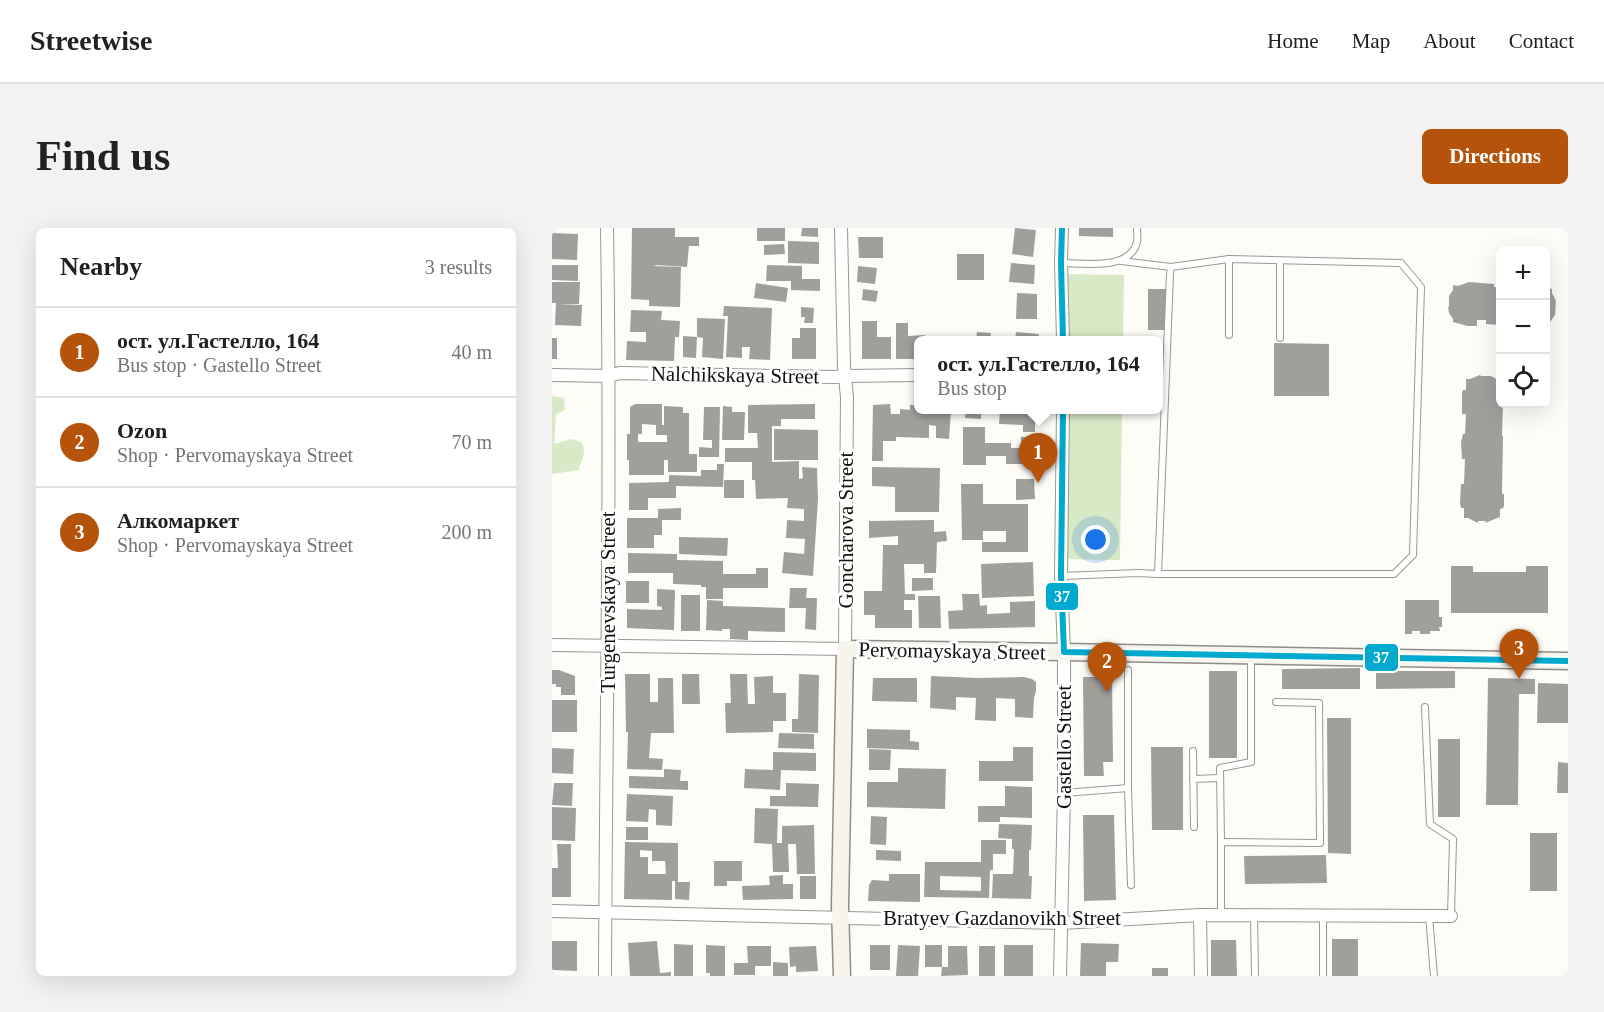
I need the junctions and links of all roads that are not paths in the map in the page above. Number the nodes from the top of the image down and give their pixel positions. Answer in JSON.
{"nodes":[{"id":1,"x":607,"y":228,"type":"edge"},
{"id":2,"x":841,"y":228,"type":"edge"},
{"id":3,"x":1062,"y":228,"type":"edge"},
{"id":4,"x":1137,"y":228,"type":"edge"},
{"id":5,"x":1229,"y":259,"type":"junction"},
{"id":6,"x":1121,"y":261,"type":"junction"},
{"id":7,"x":1280,"y":261,"type":"junction"},
{"id":8,"x":1061,"y":263,"type":"junction"},
{"id":9,"x":1171,"y":267,"type":"junction"},
{"id":10,"x":1229,"y":335,"type":"dead end"},
{"id":11,"x":1063,"y":336,"type":"edge"},
{"id":12,"x":1280,"y":338,"type":"dead end"},
{"id":13,"x":552,"y":375,"type":"edge"},
{"id":14,"x":914,"y":375,"type":"edge"},
{"id":15,"x":609,"y":376,"type":"junction"},
{"id":16,"x":845,"y":376,"type":"junction"},
{"id":17,"x":1063,"y":414,"type":"edge"},
{"id":18,"x":1158,"y":574,"type":"junction"},
{"id":19,"x":1061,"y":576,"type":"junction"},
{"id":20,"x":552,"y":645,"type":"edge"},
{"id":21,"x":609,"y":646,"type":"junction"},
{"id":22,"x":845,"y":649,"type":"junction"},
{"id":23,"x":1064,"y":652,"type":"junction"},
{"id":24,"x":1251,"y":655,"type":"junction"},
{"id":25,"x":1568,"y":661,"type":"edge"},
{"id":26,"x":1128,"y":670,"type":"dead end"},
{"id":27,"x":1276,"y":702,"type":"dead end"},
{"id":28,"x":1425,"y":707,"type":"dead end"},
{"id":29,"x":1193,"y":751,"type":"dead end"},
{"id":30,"x":1220,"y":778,"type":"junction"},
{"id":31,"x":1194,"y":779,"type":"junction"},
{"id":32,"x":1128,"y":788,"type":"junction"},
{"id":33,"x":1064,"y":793,"type":"junction"},
{"id":34,"x":1194,"y":827,"type":"dead end"},
{"id":35,"x":1221,"y":842,"type":"junction"},
{"id":36,"x":1131,"y":885,"type":"dead end"},
{"id":37,"x":552,"y":911,"type":"edge"},
{"id":38,"x":605,"y":912,"type":"junction"},
{"id":39,"x":1200,"y":915,"type":"junction"},
{"id":40,"x":1221,"y":915,"type":"junction"},
{"id":41,"x":1254,"y":915,"type":"junction"},
{"id":42,"x":1323,"y":915,"type":"junction"},
{"id":43,"x":1451,"y":915,"type":"joint"},
{"id":44,"x":1429,"y":916,"type":"junction"},
{"id":45,"x":841,"y":918,"type":"junction"},
{"id":46,"x":1062,"y":923,"type":"junction"},
{"id":47,"x":604,"y":976,"type":"edge"},
{"id":48,"x":842,"y":976,"type":"edge"},
{"id":49,"x":1060,"y":976,"type":"edge"},
{"id":50,"x":1201,"y":976,"type":"edge"},
{"id":51,"x":1255,"y":976,"type":"edge"},
{"id":52,"x":1323,"y":976,"type":"edge"},
{"id":53,"x":1434,"y":976,"type":"edge"}],
"edges":[{"from":1,"to":15,"type":"street","name":"Turgenevskaya Street"},
{"from":2,"to":16,"type":"street","name":"Goncharova Street"},
{"from":3,"to":8,"type":"street"},
{"from":4,"to":6,"type":"lane"},
{"from":5,"to":7,"type":"lane"},
{"from":5,"to":9,"type":"lane"},
{"from":5,"to":10,"type":"lane"},
{"from":6,"to":8,"type":"lane"},
{"from":6,"to":9,"type":"lane"},
{"from":7,"to":12,"type":"lane"},
{"from":7,"to":18,"type":"lane"},
{"from":8,"to":11,"type":"street"},
{"from":9,"to":18,"type":"lane"},
{"from":13,"to":15,"type":"street","name":"Nalchikskaya Street"},
{"from":14,"to":16,"type":"street","name":"Nalchikskaya Street"},
{"from":15,"to":16,"type":"street","name":"Nalchikskaya Street"},
{"from":15,"to":21,"type":"street","name":"Turgenevskaya Street"},
{"from":16,"to":22,"type":"street","name":"Goncharova Street"},
{"from":17,"to":19,"type":"street","name":"Gastello Street"},
{"from":18,"to":19,"type":"lane"},
{"from":19,"to":23,"type":"street","name":"Gastello Street"},
{"from":20,"to":21,"type":"street","name":"Pervomayskaya Street"},
{"from":21,"to":22,"type":"street","name":"Pervomayskaya Street"},
{"from":21,"to":38,"type":"street","name":"Turgenevskaya Street"},
{"from":22,"to":23,"type":"street","name":"Pervomayskaya Street"},
{"from":22,"to":45,"type":"street","name":"Goncharova Street"},
{"from":23,"to":24,"type":"street","name":"Pervomayskaya Street"},
{"from":23,"to":33,"type":"street","name":"Gastello Street"},
{"from":24,"to":25,"type":"street","name":"Pervomayskaya Street"},
{"from":24,"to":30,"type":"lane"},
{"from":26,"to":32,"type":"lane"},
{"from":27,"to":35,"type":"lane"},
{"from":28,"to":43,"type":"lane"},
{"from":29,"to":31,"type":"lane"},
{"from":30,"to":31,"type":"lane"},
{"from":30,"to":35,"type":"lane"},
{"from":31,"to":34,"type":"lane"},
{"from":32,"to":33,"type":"lane"},
{"from":32,"to":36,"type":"lane"},
{"from":33,"to":46,"type":"street","name":"Gastello Street"},
{"from":35,"to":40,"type":"lane"},
{"from":37,"to":38,"type":"street","name":"Bratyev Gazdanovikh Street"},
{"from":38,"to":45,"type":"street","name":"Bratyev Gazdanovikh Street"},
{"from":38,"to":47,"type":"street","name":"Turgenevskaya Street"},
{"from":39,"to":40,"type":"street","name":"Bratyev Gazdanovikh Street"},
{"from":39,"to":46,"type":"street","name":"Bratyev Gazdanovikh Street"},
{"from":39,"to":50,"type":"street"},
{"from":40,"to":41,"type":"street","name":"Bratyev Gazdanovikh Street"},
{"from":41,"to":42,"type":"street","name":"Bratyev Gazdanovikh Street"},
{"from":41,"to":51,"type":"lane"},
{"from":42,"to":44,"type":"street","name":"Bratyev Gazdanovikh Street"},
{"from":42,"to":52,"type":"lane"},
{"from":43,"to":44,"type":"street","name":"Bratyev Gazdanovikh Street"},
{"from":44,"to":53,"type":"lane"},
{"from":45,"to":46,"type":"street","name":"Bratyev Gazdanovikh Street"},
{"from":45,"to":48,"type":"street","name":"Goncharova Street"},
{"from":46,"to":49,"type":"street","name":"Gastello Street"}]}
